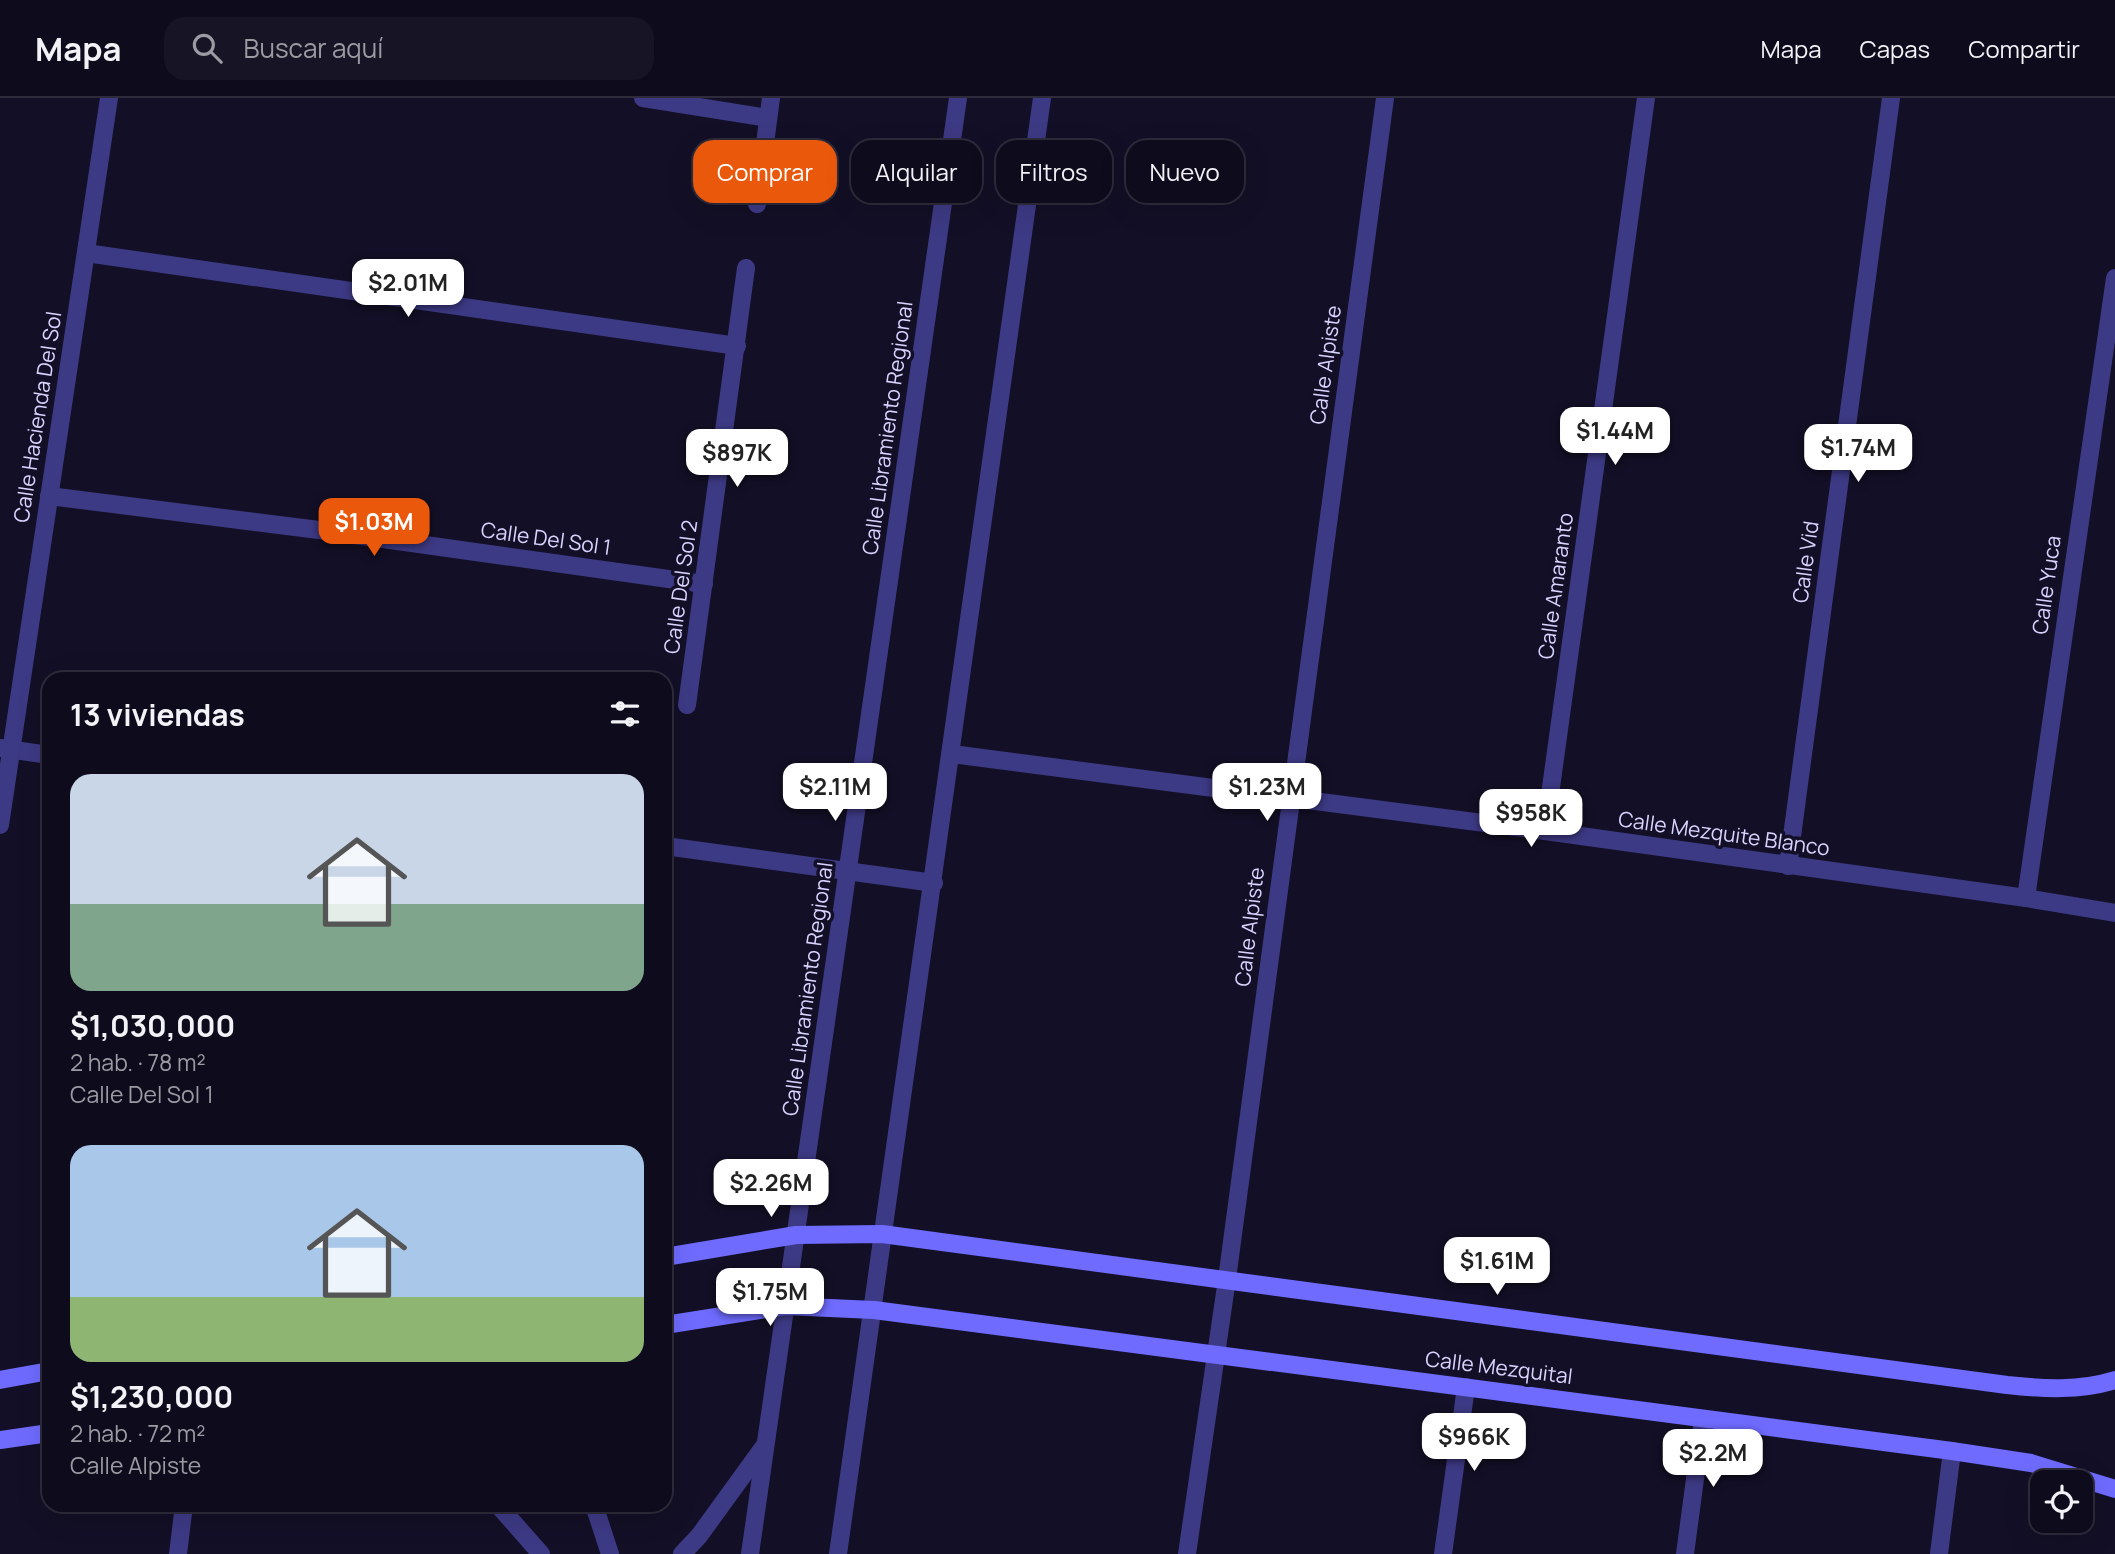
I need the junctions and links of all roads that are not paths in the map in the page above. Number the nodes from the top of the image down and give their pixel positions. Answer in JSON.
{"nodes":[{"id":1,"x":109,"y":98,"type":"edge"},
{"id":2,"x":643,"y":98,"type":"edge"},
{"id":3,"x":771,"y":98,"type":"edge"},
{"id":4,"x":958,"y":98,"type":"edge"},
{"id":5,"x":1042,"y":98,"type":"edge"},
{"id":6,"x":1385,"y":98,"type":"edge"},
{"id":7,"x":1646,"y":98,"type":"edge"},
{"id":8,"x":1891,"y":98,"type":"edge"},
{"id":9,"x":768,"y":118,"type":"junction"},
{"id":10,"x":757,"y":204,"type":"dead end"},
{"id":11,"x":86,"y":253,"type":"junction"},
{"id":12,"x":747,"y":268,"type":"dead end"},
{"id":13,"x":2115,"y":278,"type":"edge"},
{"id":14,"x":737,"y":346,"type":"junction"},
{"id":15,"x":49,"y":496,"type":"junction"},
{"id":16,"x":705,"y":584,"type":"junction"},
{"id":17,"x":687,"y":705,"type":"dead end"},
{"id":18,"x":6,"y":749,"type":"edge"},
{"id":19,"x":42,"y":754,"type":"edge"},
{"id":20,"x":952,"y":754,"type":"junction"},
{"id":21,"x":1290,"y":797,"type":"junction"},
{"id":22,"x":0,"y":825,"type":"edge"},
{"id":23,"x":1545,"y":831,"type":"junction"},
{"id":24,"x":672,"y":847,"type":"edge"},
{"id":25,"x":1788,"y":866,"type":"junction"},
{"id":26,"x":847,"y":873,"type":"junction"},
{"id":27,"x":934,"y":883,"type":"junction"},
{"id":28,"x":2026,"y":898,"type":"junction"},
{"id":29,"x":2115,"y":913,"type":"edge"},
{"id":30,"x":882,"y":1234,"type":"junction"},
{"id":31,"x":796,"y":1235,"type":"junction"},
{"id":32,"x":672,"y":1256,"type":"edge"},
{"id":33,"x":1227,"y":1279,"type":"junction"},
{"id":34,"x":785,"y":1306,"type":"junction"},
{"id":35,"x":874,"y":1310,"type":"junction"},
{"id":36,"x":672,"y":1324,"type":"edge"},
{"id":37,"x":1216,"y":1356,"type":"junction"},
{"id":38,"x":42,"y":1372,"type":"edge"},
{"id":39,"x":0,"y":1380,"type":"edge"},
{"id":40,"x":2115,"y":1380,"type":"edge"},
{"id":41,"x":1466,"y":1387,"type":"junction"},
{"id":42,"x":1703,"y":1419,"type":"junction"},
{"id":43,"x":42,"y":1434,"type":"edge"},
{"id":44,"x":0,"y":1440,"type":"edge"},
{"id":45,"x":765,"y":1445,"type":"junction"},
{"id":46,"x":1952,"y":1451,"type":"junction"},
{"id":47,"x":2115,"y":1489,"type":"edge"},
{"id":48,"x":183,"y":1512,"type":"edge"},
{"id":49,"x":504,"y":1512,"type":"edge"},
{"id":50,"x":596,"y":1512,"type":"edge"},
{"id":51,"x":178,"y":1554,"type":"edge"},
{"id":52,"x":541,"y":1554,"type":"edge"},
{"id":53,"x":610,"y":1554,"type":"edge"},
{"id":54,"x":681,"y":1554,"type":"edge"},
{"id":55,"x":750,"y":1554,"type":"edge"},
{"id":56,"x":838,"y":1554,"type":"edge"},
{"id":57,"x":1187,"y":1554,"type":"edge"},
{"id":58,"x":1443,"y":1554,"type":"edge"},
{"id":59,"x":1685,"y":1554,"type":"edge"},
{"id":60,"x":1939,"y":1554,"type":"edge"}],
"edges":[{"from":1,"to":11,"type":"street","name":"Calle Hacienda Del Sol"},
{"from":2,"to":9,"type":"street"},
{"from":3,"to":9,"type":"street"},
{"from":4,"to":26,"type":"street","name":"Calle Libramiento Regional"},
{"from":5,"to":20,"type":"street"},
{"from":6,"to":21,"type":"street","name":"Calle Alpiste"},
{"from":7,"to":23,"type":"street","name":"Calle Amaranto"},
{"from":8,"to":25,"type":"street","name":"Calle Vid"},
{"from":9,"to":10,"type":"street"},
{"from":11,"to":14,"type":"street"},
{"from":11,"to":15,"type":"street","name":"Calle Hacienda Del Sol"},
{"from":12,"to":14,"type":"street","name":"Calle Del Sol 2"},
{"from":13,"to":28,"type":"street","name":"Calle Yuca"},
{"from":14,"to":16,"type":"street","name":"Calle Del Sol 2"},
{"from":15,"to":16,"type":"street","name":"Calle Del Sol 1"},
{"from":15,"to":18,"type":"street","name":"Calle Hacienda Del Sol"},
{"from":16,"to":17,"type":"street","name":"Calle Del Sol 2"},
{"from":18,"to":19,"type":"street"},
{"from":18,"to":22,"type":"street","name":"Calle Hacienda Del Sol"},
{"from":20,"to":21,"type":"street","name":"Calle Mezquite Blanco"},
{"from":20,"to":27,"type":"street"},
{"from":21,"to":23,"type":"street","name":"Calle Mezquite Blanco"},
{"from":21,"to":33,"type":"street","name":"Calle Alpiste"},
{"from":23,"to":25,"type":"street","name":"Calle Mezquite Blanco"},
{"from":24,"to":26,"type":"street"},
{"from":25,"to":28,"type":"street","name":"Calle Mezquite Blanco"},
{"from":26,"to":27,"type":"street"},
{"from":26,"to":31,"type":"street","name":"Calle Libramiento Regional"},
{"from":27,"to":30,"type":"street"},
{"from":28,"to":29,"type":"street","name":"Calle Mezquite Blanco"},
{"from":30,"to":31,"type":"main road"},
{"from":30,"to":33,"type":"main road"},
{"from":30,"to":35,"type":"street"},
{"from":31,"to":32,"type":"main road"},
{"from":31,"to":34,"type":"street","name":"Calle Libramiento Regional"},
{"from":33,"to":37,"type":"street","name":"Calle Alpiste"},
{"from":33,"to":40,"type":"main road"},
{"from":34,"to":35,"type":"main road","name":"Calle Mezquital"},
{"from":34,"to":36,"type":"main road","name":"Calle Mezquital"},
{"from":34,"to":45,"type":"street","name":"Calle Libramiento Regional"},
{"from":35,"to":37,"type":"main road","name":"Calle Mezquital"},
{"from":35,"to":56,"type":"street"},
{"from":37,"to":41,"type":"main road","name":"Calle Mezquital"},
{"from":37,"to":57,"type":"street","name":"Calle Alpiste"},
{"from":38,"to":39,"type":"main road"},
{"from":41,"to":42,"type":"main road","name":"Calle Mezquital"},
{"from":41,"to":58,"type":"street"},
{"from":42,"to":46,"type":"main road","name":"Calle Mezquital"},
{"from":42,"to":59,"type":"street"},
{"from":43,"to":44,"type":"main road"},
{"from":45,"to":54,"type":"street"},
{"from":45,"to":55,"type":"street","name":"Calle Libramiento Regional"},
{"from":46,"to":47,"type":"main road","name":"Calle Mezquital"},
{"from":46,"to":60,"type":"street"},
{"from":48,"to":51,"type":"street"},
{"from":49,"to":52,"type":"street"},
{"from":50,"to":53,"type":"street"}]}
